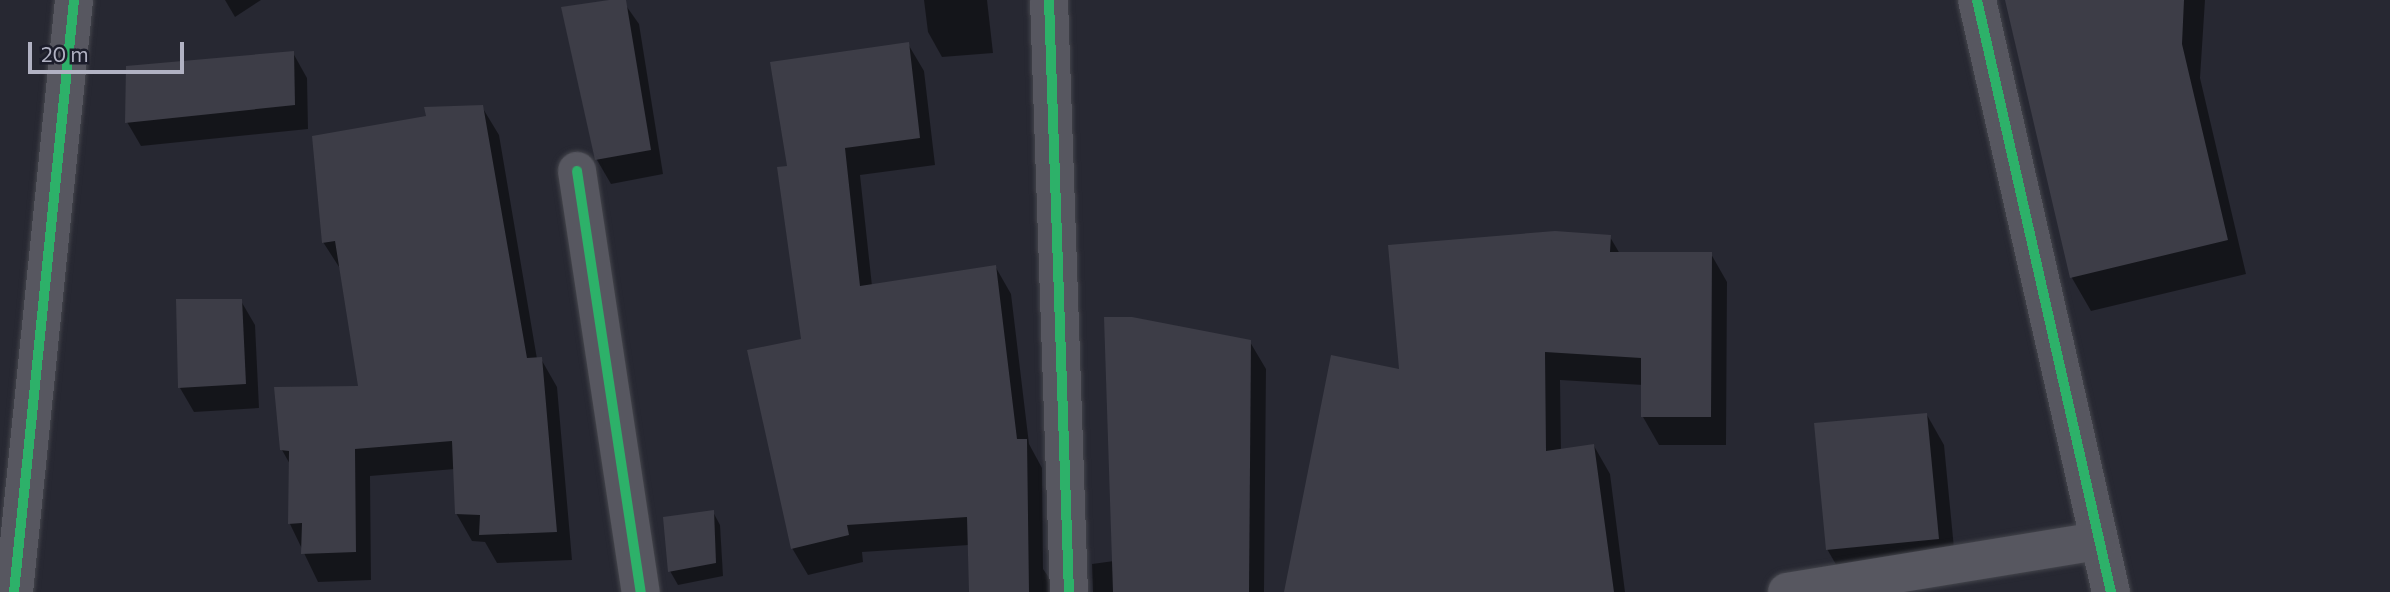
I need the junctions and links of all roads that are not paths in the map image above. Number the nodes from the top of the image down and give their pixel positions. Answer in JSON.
{"nodes":[{"id":1,"x":74,"y":0,"type":"edge"},
{"id":2,"x":1049,"y":0,"type":"edge"},
{"id":3,"x":1977,"y":0,"type":"edge"},
{"id":4,"x":577,"y":171,"type":"dead end"},
{"id":5,"x":2099,"y":541,"type":"junction"},
{"id":6,"x":14,"y":592,"type":"edge"},
{"id":7,"x":640,"y":592,"type":"edge"},
{"id":8,"x":1069,"y":592,"type":"edge"},
{"id":9,"x":1787,"y":592,"type":"edge"},
{"id":10,"x":2111,"y":592,"type":"edge"}],
"edges":[{"from":1,"to":6,"type":"street"},
{"from":2,"to":8,"type":"street"},
{"from":3,"to":5,"type":"street"},
{"from":4,"to":7,"type":"street"},
{"from":5,"to":9,"type":"street"},
{"from":5,"to":10,"type":"street"}]}
